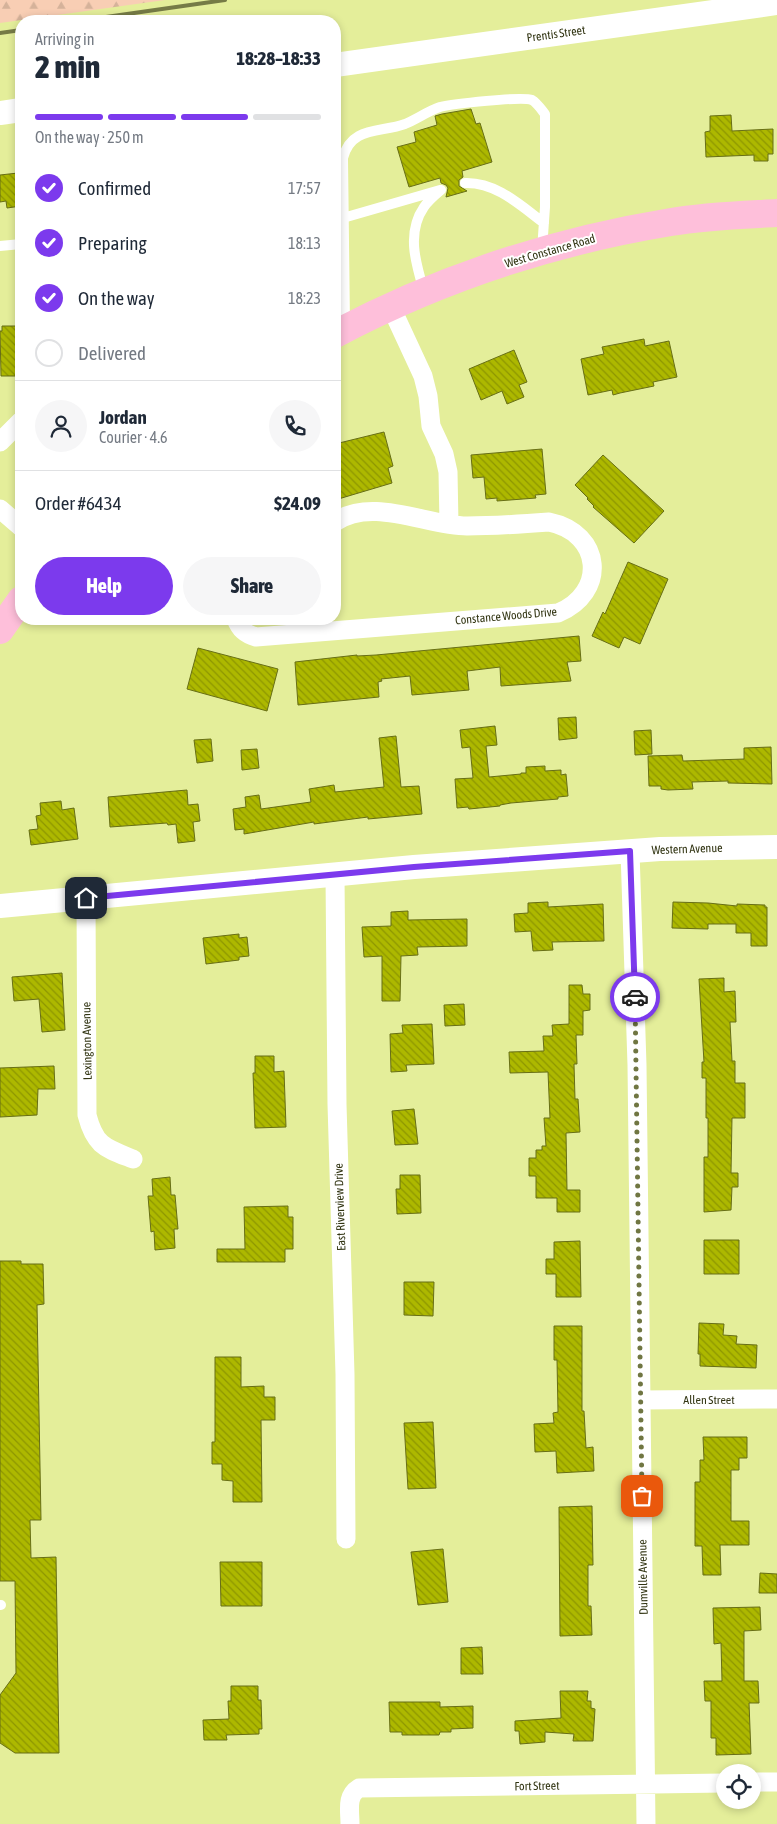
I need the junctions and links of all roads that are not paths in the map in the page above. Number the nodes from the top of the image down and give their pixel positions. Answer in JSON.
{"nodes":[{"id":1,"x":777,"y":3,"type":"edge"},
{"id":2,"x":341,"y":64,"type":"edge"},
{"id":3,"x":15,"y":111,"type":"edge"},
{"id":4,"x":0,"y":112,"type":"edge"},
{"id":5,"x":465,"y":183,"type":"dead end"},
{"id":6,"x":777,"y":212,"type":"edge"},
{"id":7,"x":343,"y":218,"type":"junction"},
{"id":8,"x":544,"y":223,"type":"junction"},
{"id":9,"x":15,"y":245,"type":"edge"},
{"id":10,"x":0,"y":246,"type":"edge"},
{"id":11,"x":542,"y":252,"type":"junction"},
{"id":12,"x":341,"y":293,"type":"edge"},
{"id":13,"x":424,"y":293,"type":"junction"},
{"id":14,"x":391,"y":307,"type":"junction"},
{"id":15,"x":341,"y":331,"type":"edge"},
{"id":16,"x":15,"y":427,"type":"edge"},
{"id":17,"x":0,"y":442,"type":"edge"},
{"id":18,"x":0,"y":509,"type":"edge"},
{"id":19,"x":341,"y":519,"type":"edge"},
{"id":20,"x":15,"y":522,"type":"edge"},
{"id":21,"x":449,"y":524,"type":"junction"},
{"id":22,"x":15,"y":609,"type":"edge"},
{"id":23,"x":239,"y":625,"type":"edge"},
{"id":24,"x":0,"y":630,"type":"edge"},
{"id":25,"x":777,"y":846,"type":"edge"},
{"id":26,"x":630,"y":851,"type":"junction"},
{"id":27,"x":335,"y":875,"type":"junction"},
{"id":28,"x":86,"y":898,"type":"junction"},
{"id":29,"x":0,"y":906,"type":"edge"},
{"id":30,"x":133,"y":1158,"type":"dead end"},
{"id":31,"x":777,"y":1399,"type":"edge"},
{"id":32,"x":641,"y":1400,"type":"junction"},
{"id":33,"x":346,"y":1540,"type":"dead end"},
{"id":34,"x":761,"y":1782,"type":"edge"},
{"id":35,"x":777,"y":1782,"type":"edge"},
{"id":36,"x":716,"y":1783,"type":"edge"},
{"id":37,"x":645,"y":1784,"type":"junction"},
{"id":38,"x":350,"y":1824,"type":"edge"},
{"id":39,"x":646,"y":1824,"type":"edge"}],
"edges":[{"from":1,"to":2,"type":"street","name":"Prentis Street"},
{"from":3,"to":4,"type":"street"},
{"from":5,"to":8,"type":"lane"},
{"from":6,"to":11,"type":"main road","name":"West Constance Road"},
{"from":7,"to":8,"type":"lane"},
{"from":7,"to":12,"type":"lane"},
{"from":7,"to":13,"type":"lane"},
{"from":8,"to":11,"type":"lane"},
{"from":9,"to":10,"type":"lane"},
{"from":11,"to":13,"type":"main road","name":"West Constance Road"},
{"from":13,"to":14,"type":"main road","name":"West Constance Road"},
{"from":14,"to":15,"type":"main road","name":"West Constance Road"},
{"from":14,"to":21,"type":"street"},
{"from":16,"to":17,"type":"street"},
{"from":18,"to":20,"type":"street"},
{"from":19,"to":21,"type":"street","name":"Constance Woods Drive"},
{"from":21,"to":23,"type":"street","name":"Constance Woods Drive"},
{"from":22,"to":24,"type":"main road"},
{"from":25,"to":26,"type":"street","name":"Western Avenue"},
{"from":26,"to":27,"type":"street","name":"Western Avenue"},
{"from":26,"to":32,"type":"street","name":"Dumville Avenue"},
{"from":27,"to":28,"type":"street","name":"Western Avenue"},
{"from":27,"to":33,"type":"street","name":"East Riverview Drive"},
{"from":28,"to":29,"type":"street","name":"Western Avenue"},
{"from":28,"to":30,"type":"street","name":"Lexington Avenue"},
{"from":31,"to":32,"type":"street","name":"Allen Street"},
{"from":32,"to":37,"type":"street","name":"Dumville Avenue"},
{"from":34,"to":35,"type":"street"},
{"from":36,"to":37,"type":"street","name":"Fort Street"},
{"from":37,"to":38,"type":"street","name":"Fort Street"},
{"from":37,"to":39,"type":"street","name":"Dumville Avenue"}]}
